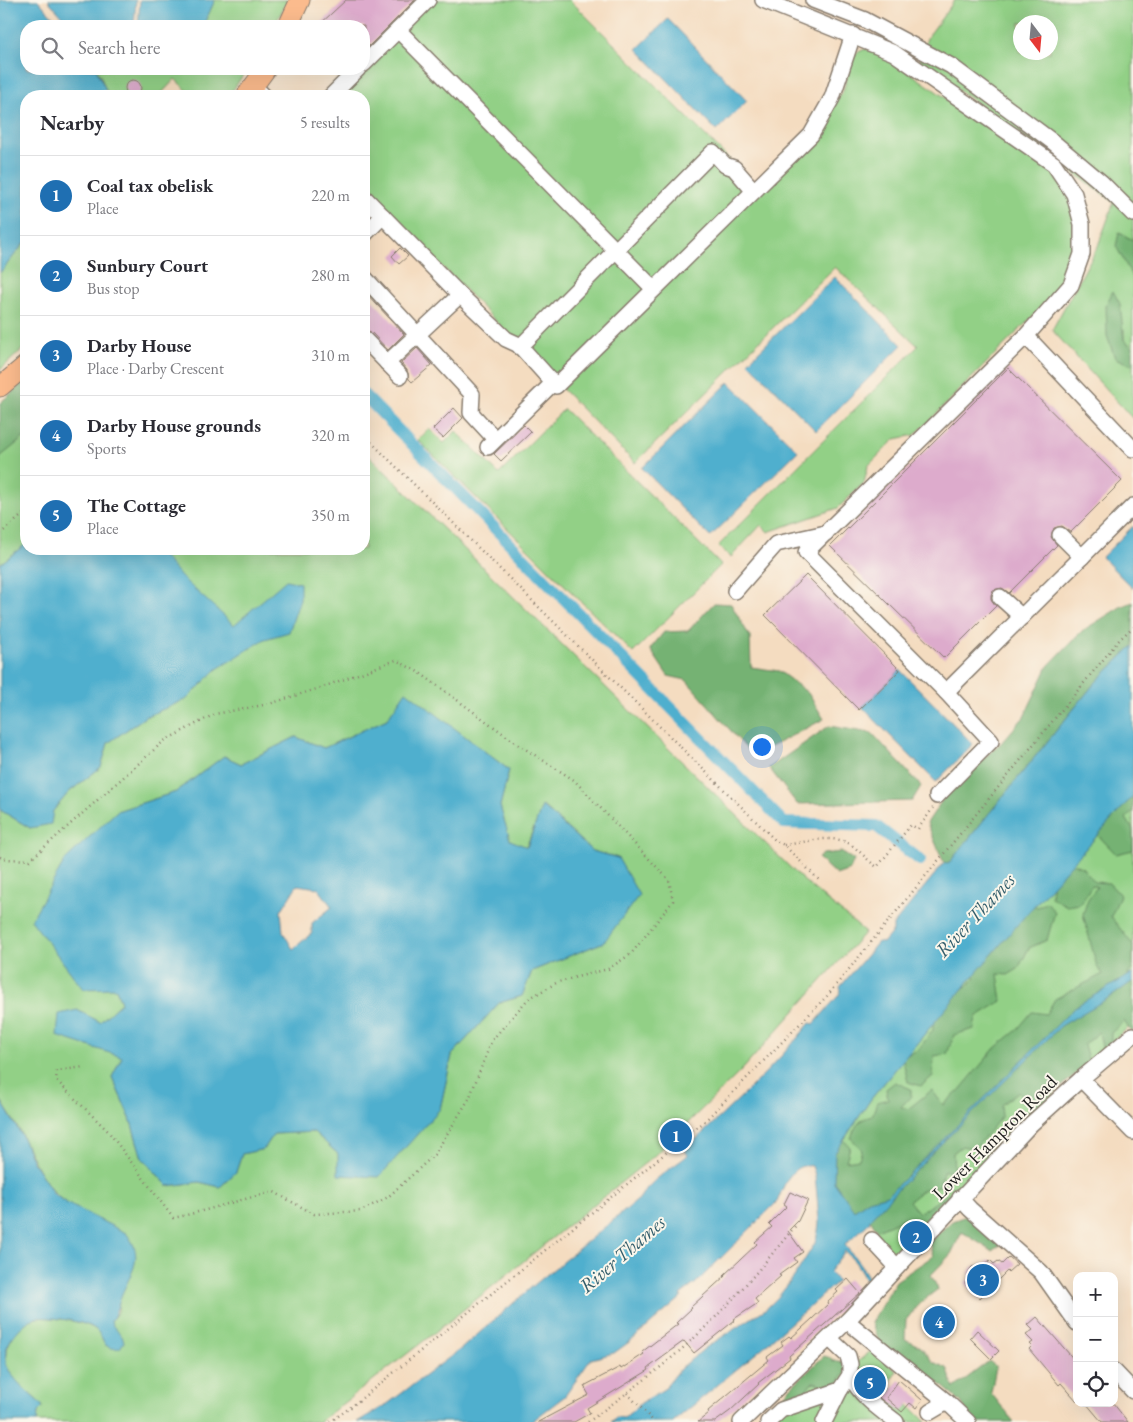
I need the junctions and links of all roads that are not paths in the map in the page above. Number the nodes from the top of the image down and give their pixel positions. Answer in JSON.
{"nodes":[{"id":1,"x":300,"y":0,"type":"edge"},
{"id":2,"x":428,"y":0,"type":"edge"},
{"id":3,"x":763,"y":0,"type":"edge"},
{"id":4,"x":813,"y":0,"type":"edge"},
{"id":5,"x":291,"y":20,"type":"edge"},
{"id":6,"x":398,"y":30,"type":"junction"},
{"id":7,"x":853,"y":35,"type":"junction"},
{"id":8,"x":370,"y":58,"type":"edge"},
{"id":9,"x":263,"y":75,"type":"edge"},
{"id":10,"x":352,"y":75,"type":"edge"},
{"id":11,"x":256,"y":90,"type":"edge"},
{"id":12,"x":337,"y":90,"type":"edge"},
{"id":13,"x":754,"y":191,"type":"junction"},
{"id":14,"x":370,"y":202,"type":"edge"},
{"id":15,"x":1133,"y":214,"type":"edge"},
{"id":16,"x":383,"y":216,"type":"junction"},
{"id":17,"x":370,"y":229,"type":"edge"},
{"id":18,"x":616,"y":250,"type":"junction"},
{"id":19,"x":370,"y":283,"type":"edge"},
{"id":20,"x":654,"y":289,"type":"junction"},
{"id":21,"x":460,"y":296,"type":"junction"},
{"id":22,"x":418,"y":335,"type":"junction"},
{"id":23,"x":1026,"y":336,"type":"junction"},
{"id":24,"x":370,"y":345,"type":"edge"},
{"id":25,"x":520,"y":347,"type":"junction"},
{"id":26,"x":387,"y":363,"type":"junction"},
{"id":27,"x":20,"y":370,"type":"edge"},
{"id":28,"x":400,"y":376,"type":"dead end"},
{"id":29,"x":553,"y":383,"type":"junction"},
{"id":30,"x":0,"y":387,"type":"edge"},
{"id":31,"x":1133,"y":449,"type":"edge"},
{"id":32,"x":1133,"y":506,"type":"edge"},
{"id":33,"x":826,"y":533,"type":"junction"},
{"id":34,"x":1060,"y":535,"type":"dead end"},
{"id":35,"x":1082,"y":558,"type":"junction"},
{"id":36,"x":735,"y":591,"type":"dead end"},
{"id":37,"x":1000,"y":597,"type":"dead end"},
{"id":38,"x":1022,"y":617,"type":"junction"},
{"id":39,"x":946,"y":692,"type":"junction"},
{"id":40,"x":937,"y":796,"type":"road end"},
{"id":41,"x":1133,"y":1035,"type":"edge"},
{"id":42,"x":1081,"y":1079,"type":"junction"},
{"id":43,"x":1133,"y":1132,"type":"edge"},
{"id":44,"x":960,"y":1198,"type":"junction"},
{"id":45,"x":872,"y":1240,"type":"dead end"},
{"id":46,"x":897,"y":1267,"type":"junction"},
{"id":47,"x":1073,"y":1317,"type":"edge"},
{"id":48,"x":847,"y":1321,"type":"junction"},
{"id":49,"x":830,"y":1339,"type":"junction"},
{"id":50,"x":850,"y":1375,"type":"junction"},
{"id":51,"x":1118,"y":1375,"type":"edge"},
{"id":52,"x":840,"y":1390,"type":"junction"},
{"id":53,"x":1133,"y":1391,"type":"edge"},
{"id":54,"x":947,"y":1402,"type":"junction"},
{"id":55,"x":930,"y":1412,"type":"dead end"},
{"id":56,"x":875,"y":1416,"type":"edge"},
{"id":57,"x":741,"y":1422,"type":"edge"},
{"id":58,"x":768,"y":1422,"type":"edge"},
{"id":59,"x":824,"y":1422,"type":"edge"},
{"id":60,"x":896,"y":1422,"type":"edge"},
{"id":61,"x":968,"y":1422,"type":"edge"}],
"edges":[{"from":1,"to":5,"type":"main road"},
{"from":2,"to":6,"type":"street"},
{"from":3,"to":7,"type":"street"},
{"from":4,"to":15,"type":"street"},
{"from":6,"to":8,"type":"street"},
{"from":6,"to":18,"type":"street"},
{"from":7,"to":13,"type":"street"},
{"from":7,"to":23,"type":"street"},
{"from":9,"to":11,"type":"main road"},
{"from":10,"to":12,"type":"street"},
{"from":13,"to":18,"type":"street"},
{"from":13,"to":20,"type":"street"},
{"from":14,"to":16,"type":"street"},
{"from":16,"to":17,"type":"street"},
{"from":16,"to":21,"type":"street"},
{"from":18,"to":20,"type":"street"},
{"from":18,"to":25,"type":"street"},
{"from":19,"to":22,"type":"street"},
{"from":20,"to":29,"type":"street"},
{"from":21,"to":22,"type":"street"},
{"from":21,"to":25,"type":"street"},
{"from":22,"to":26,"type":"street"},
{"from":22,"to":29,"type":"street"},
{"from":23,"to":31,"type":"street"},
{"from":23,"to":33,"type":"street"},
{"from":24,"to":26,"type":"street"},
{"from":25,"to":29,"type":"street"},
{"from":26,"to":28,"type":"street"},
{"from":27,"to":30,"type":"main road"},
{"from":32,"to":35,"type":"street"},
{"from":33,"to":36,"type":"street"},
{"from":33,"to":39,"type":"street"},
{"from":34,"to":35,"type":"street"},
{"from":35,"to":38,"type":"street"},
{"from":37,"to":38,"type":"street"},
{"from":38,"to":39,"type":"street"},
{"from":39,"to":40,"type":"street"},
{"from":41,"to":42,"type":"street","name":"Lower Hampton Road"},
{"from":42,"to":43,"type":"street"},
{"from":42,"to":44,"type":"street","name":"Lower Hampton Road"},
{"from":44,"to":46,"type":"street","name":"Lower Hampton Road"},
{"from":44,"to":47,"type":"street"},
{"from":45,"to":46,"type":"street"},
{"from":46,"to":48,"type":"street","name":"Lower Hampton Road"},
{"from":48,"to":49,"type":"street","name":"Lower Hampton Road"},
{"from":48,"to":54,"type":"street"},
{"from":49,"to":50,"type":"street"},
{"from":49,"to":57,"type":"street","name":"Lower Hampton Road"},
{"from":50,"to":52,"type":"street"},
{"from":50,"to":56,"type":"street"},
{"from":51,"to":53,"type":"street"},
{"from":52,"to":58,"type":"street"},
{"from":52,"to":59,"type":"street"},
{"from":54,"to":55,"type":"street"},
{"from":54,"to":61,"type":"street"},
{"from":56,"to":60,"type":"street"}]}
